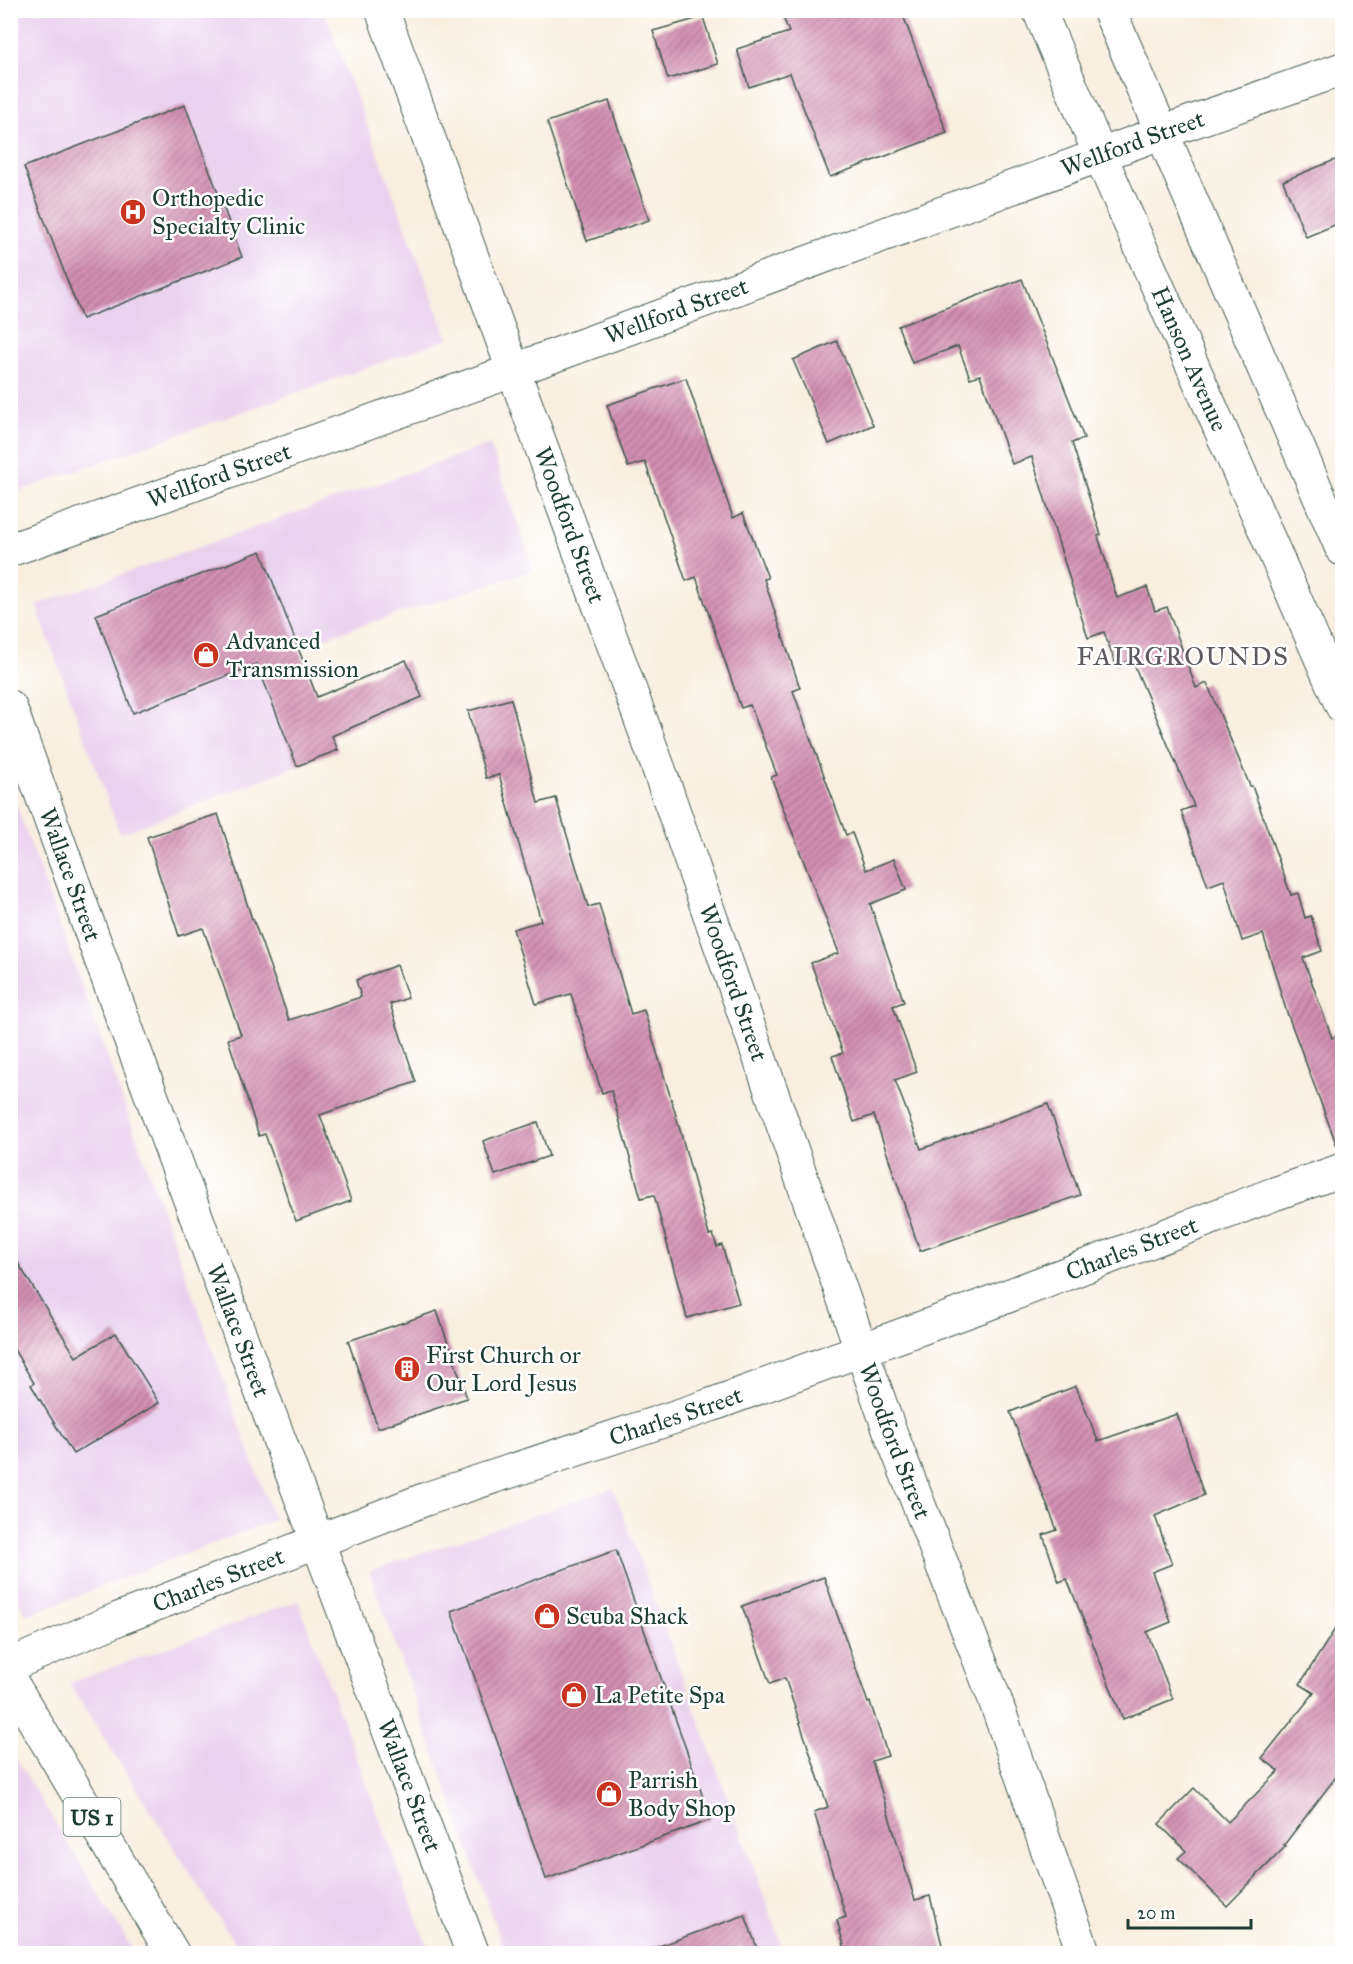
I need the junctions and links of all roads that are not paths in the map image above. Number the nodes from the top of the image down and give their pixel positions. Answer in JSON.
{"nodes":[{"id":1,"x":382,"y":10,"type":"edge"},
{"id":2,"x":1039,"y":10,"type":"edge"},
{"id":3,"x":1109,"y":10,"type":"edge"},
{"id":4,"x":1342,"y":69,"type":"edge"},
{"id":5,"x":1163,"y":132,"type":"junction"},
{"id":6,"x":1101,"y":155,"type":"junction"},
{"id":7,"x":512,"y":371,"type":"junction"},
{"id":8,"x":1342,"y":549,"type":"edge"},
{"id":9,"x":10,"y":550,"type":"edge"},
{"id":10,"x":1342,"y":706,"type":"edge"},
{"id":11,"x":10,"y":707,"type":"edge"},
{"id":12,"x":1342,"y":1170,"type":"edge"},
{"id":13,"x":862,"y":1349,"type":"junction"},
{"id":14,"x":317,"y":1542,"type":"junction"},
{"id":15,"x":10,"y":1665,"type":"edge"},
{"id":16,"x":10,"y":1680,"type":"edge"},
{"id":17,"x":173,"y":1953,"type":"edge"},
{"id":18,"x":473,"y":1953,"type":"edge"},
{"id":19,"x":1084,"y":1953,"type":"edge"}],
"edges":[{"from":1,"to":7,"type":"street","name":"Woodford Street"},
{"from":2,"to":6,"type":"street","name":"Hanson Avenue"},
{"from":3,"to":5,"type":"street"},
{"from":4,"to":5,"type":"street","name":"Wellford Street"},
{"from":5,"to":6,"type":"street","name":"Wellford Street"},
{"from":5,"to":8,"type":"street"},
{"from":6,"to":7,"type":"street","name":"Wellford Street"},
{"from":6,"to":10,"type":"street","name":"Hanson Avenue"},
{"from":7,"to":9,"type":"street","name":"Wellford Street"},
{"from":7,"to":13,"type":"street","name":"Woodford Street"},
{"from":11,"to":14,"type":"street","name":"Wallace Street"},
{"from":12,"to":13,"type":"street","name":"Charles Street"},
{"from":13,"to":14,"type":"street","name":"Charles Street"},
{"from":13,"to":19,"type":"street","name":"Woodford Street"},
{"from":14,"to":15,"type":"street","name":"Charles Street"},
{"from":14,"to":18,"type":"street","name":"Wallace Street"},
{"from":16,"to":17,"type":"street","number":"US 1"}]}
